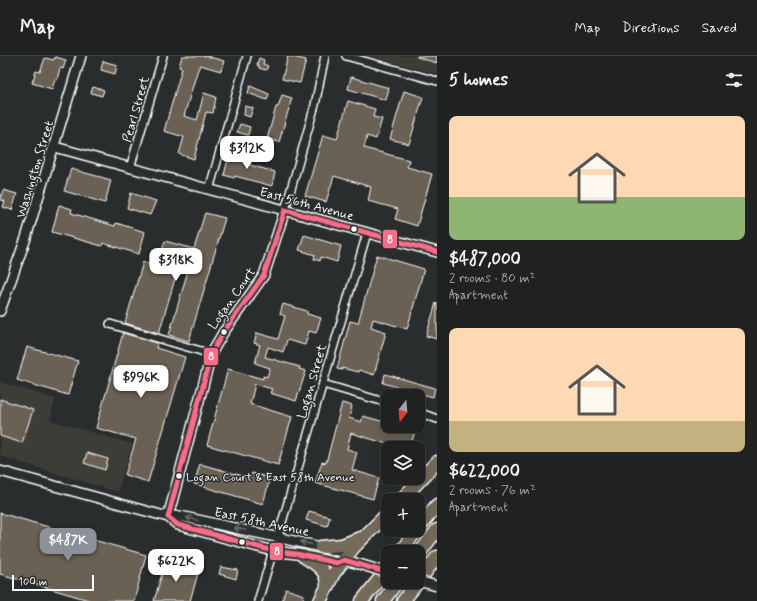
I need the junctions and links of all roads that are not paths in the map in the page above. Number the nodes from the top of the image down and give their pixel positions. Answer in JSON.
{"nodes":[{"id":1,"x":82,"y":56,"type":"edge"},
{"id":2,"x":163,"y":56,"type":"edge"},
{"id":3,"x":246,"y":56,"type":"edge"},
{"id":4,"x":325,"y":56,"type":"edge"},
{"id":5,"x":346,"y":56,"type":"edge"},
{"id":6,"x":437,"y":81,"type":"edge"},
{"id":7,"x":55,"y":147,"type":"junction"},
{"id":8,"x":130,"y":168,"type":"junction"},
{"id":9,"x":209,"y":190,"type":"junction"},
{"id":10,"x":285,"y":210,"type":"junction"},
{"id":11,"x":367,"y":233,"type":"junction"},
{"id":12,"x":437,"y":252,"type":"edge"},
{"id":13,"x":0,"y":311,"type":"edge"},
{"id":14,"x":110,"y":324,"type":"dead end"},
{"id":15,"x":211,"y":354,"type":"junction"},
{"id":16,"x":323,"y":384,"type":"junction"},
{"id":17,"x":381,"y":401,"type":"edge"},
{"id":18,"x":425,"y":415,"type":"edge"},
{"id":19,"x":437,"y":419,"type":"edge"},
{"id":20,"x":437,"y":462,"type":"edge"},
{"id":21,"x":0,"y":465,"type":"edge"},
{"id":22,"x":0,"y":471,"type":"edge"},
{"id":23,"x":0,"y":474,"type":"edge"},
{"id":24,"x":19,"y":476,"type":"junction"},
{"id":25,"x":408,"y":493,"type":"edge"},
{"id":26,"x":437,"y":505,"type":"edge"},
{"id":27,"x":168,"y":517,"type":"junction"},
{"id":28,"x":381,"y":520,"type":"edge"},
{"id":29,"x":425,"y":521,"type":"edge"},
{"id":30,"x":437,"y":530,"type":"edge"},
{"id":31,"x":365,"y":535,"type":"junction"},
{"id":32,"x":278,"y":536,"type":"junction"},
{"id":33,"x":412,"y":537,"type":"edge"},
{"id":34,"x":290,"y":540,"type":"junction"},
{"id":35,"x":406,"y":545,"type":"edge"},
{"id":36,"x":425,"y":546,"type":"edge"},
{"id":37,"x":321,"y":547,"type":"junction"},
{"id":38,"x":273,"y":552,"type":"junction"},
{"id":39,"x":303,"y":556,"type":"junction"},
{"id":40,"x":437,"y":557,"type":"edge"},
{"id":41,"x":344,"y":560,"type":"junction"},
{"id":42,"x":381,"y":570,"type":"edge"},
{"id":43,"x":425,"y":573,"type":"edge"},
{"id":44,"x":381,"y":577,"type":"edge"},
{"id":45,"x":425,"y":583,"type":"edge"},
{"id":46,"x":437,"y":586,"type":"edge"},
{"id":47,"x":327,"y":588,"type":"junction"},
{"id":48,"x":392,"y":589,"type":"edge"},
{"id":49,"x":412,"y":589,"type":"edge"},
{"id":50,"x":258,"y":601,"type":"edge"},
{"id":51,"x":320,"y":601,"type":"edge"},
{"id":52,"x":362,"y":601,"type":"edge"},
{"id":53,"x":383,"y":601,"type":"edge"},
{"id":54,"x":403,"y":601,"type":"edge"}],
"edges":[{"from":1,"to":7,"type":"main road","name":"Washington Street"},
{"from":2,"to":8,"type":"street","name":"Pearl Street"},
{"from":3,"to":9,"type":"street"},
{"from":4,"to":10,"type":"street"},
{"from":5,"to":6,"type":"street"},
{"from":7,"to":8,"type":"main road","name":"East 56th Avenue"},
{"from":7,"to":13,"type":"main road","name":"Washington Street"},
{"from":8,"to":9,"type":"main road","name":"East 56th Avenue"},
{"from":9,"to":10,"type":"main road","name":"East 56th Avenue"},
{"from":10,"to":11,"type":"main road","name":"East 56th Avenue"},
{"from":10,"to":15,"type":"main road","name":"Logan Court"},
{"from":11,"to":12,"type":"main road","name":"East 56th Avenue"},
{"from":11,"to":16,"type":"street","name":"Logan Street"},
{"from":14,"to":15,"type":"street"},
{"from":15,"to":27,"type":"main road","name":"Logan Court"},
{"from":16,"to":17,"type":"street"},
{"from":16,"to":32,"type":"street","name":"Logan Street"},
{"from":18,"to":19,"type":"street"},
{"from":20,"to":25,"type":"highway"},
{"from":21,"to":24,"type":"main road"},
{"from":22,"to":24,"type":"main road","name":"East 58th Avenue"},
{"from":23,"to":24,"type":"main road"},
{"from":24,"to":27,"type":"main road","name":"East 58th Avenue"},
{"from":26,"to":29,"type":"highway"},
{"from":32,"to":27,"type":"main road","name":"East 58th Avenue","one_way":true},
{"from":27,"to":38,"type":"main road","name":"East 58th Avenue"},
{"from":28,"to":31,"type":"highway"},
{"from":30,"to":36,"type":"highway"},
{"from":31,"to":37,"type":"highway"},
{"from":31,"to":41,"type":"highway"},
{"from":32,"to":34,"type":"main road","name":"East 58th Avenue"},
{"from":33,"to":35,"type":"highway"},
{"from":37,"to":34,"type":"main road","name":"East 58th Avenue","one_way":true},
{"from":34,"to":38,"type":"main road"},
{"from":37,"to":41,"type":"main road","name":"East 58th Avenue"},
{"from":38,"to":39,"type":"main road","name":"East 58th Avenue"},
{"from":38,"to":50,"type":"street"},
{"from":39,"to":41,"type":"main road","name":"East 58th Avenue"},
{"from":39,"to":47,"type":"highway"},
{"from":40,"to":43,"type":"highway"},
{"from":41,"to":42,"type":"main road","name":"East 58th Avenue","bridge":true},
{"from":41,"to":47,"type":"highway"},
{"from":44,"to":52,"type":"highway"},
{"from":45,"to":46,"type":"main road","bridge":true},
{"from":47,"to":51,"type":"highway"},
{"from":48,"to":53,"type":"highway"},
{"from":49,"to":54,"type":"highway"}]}
